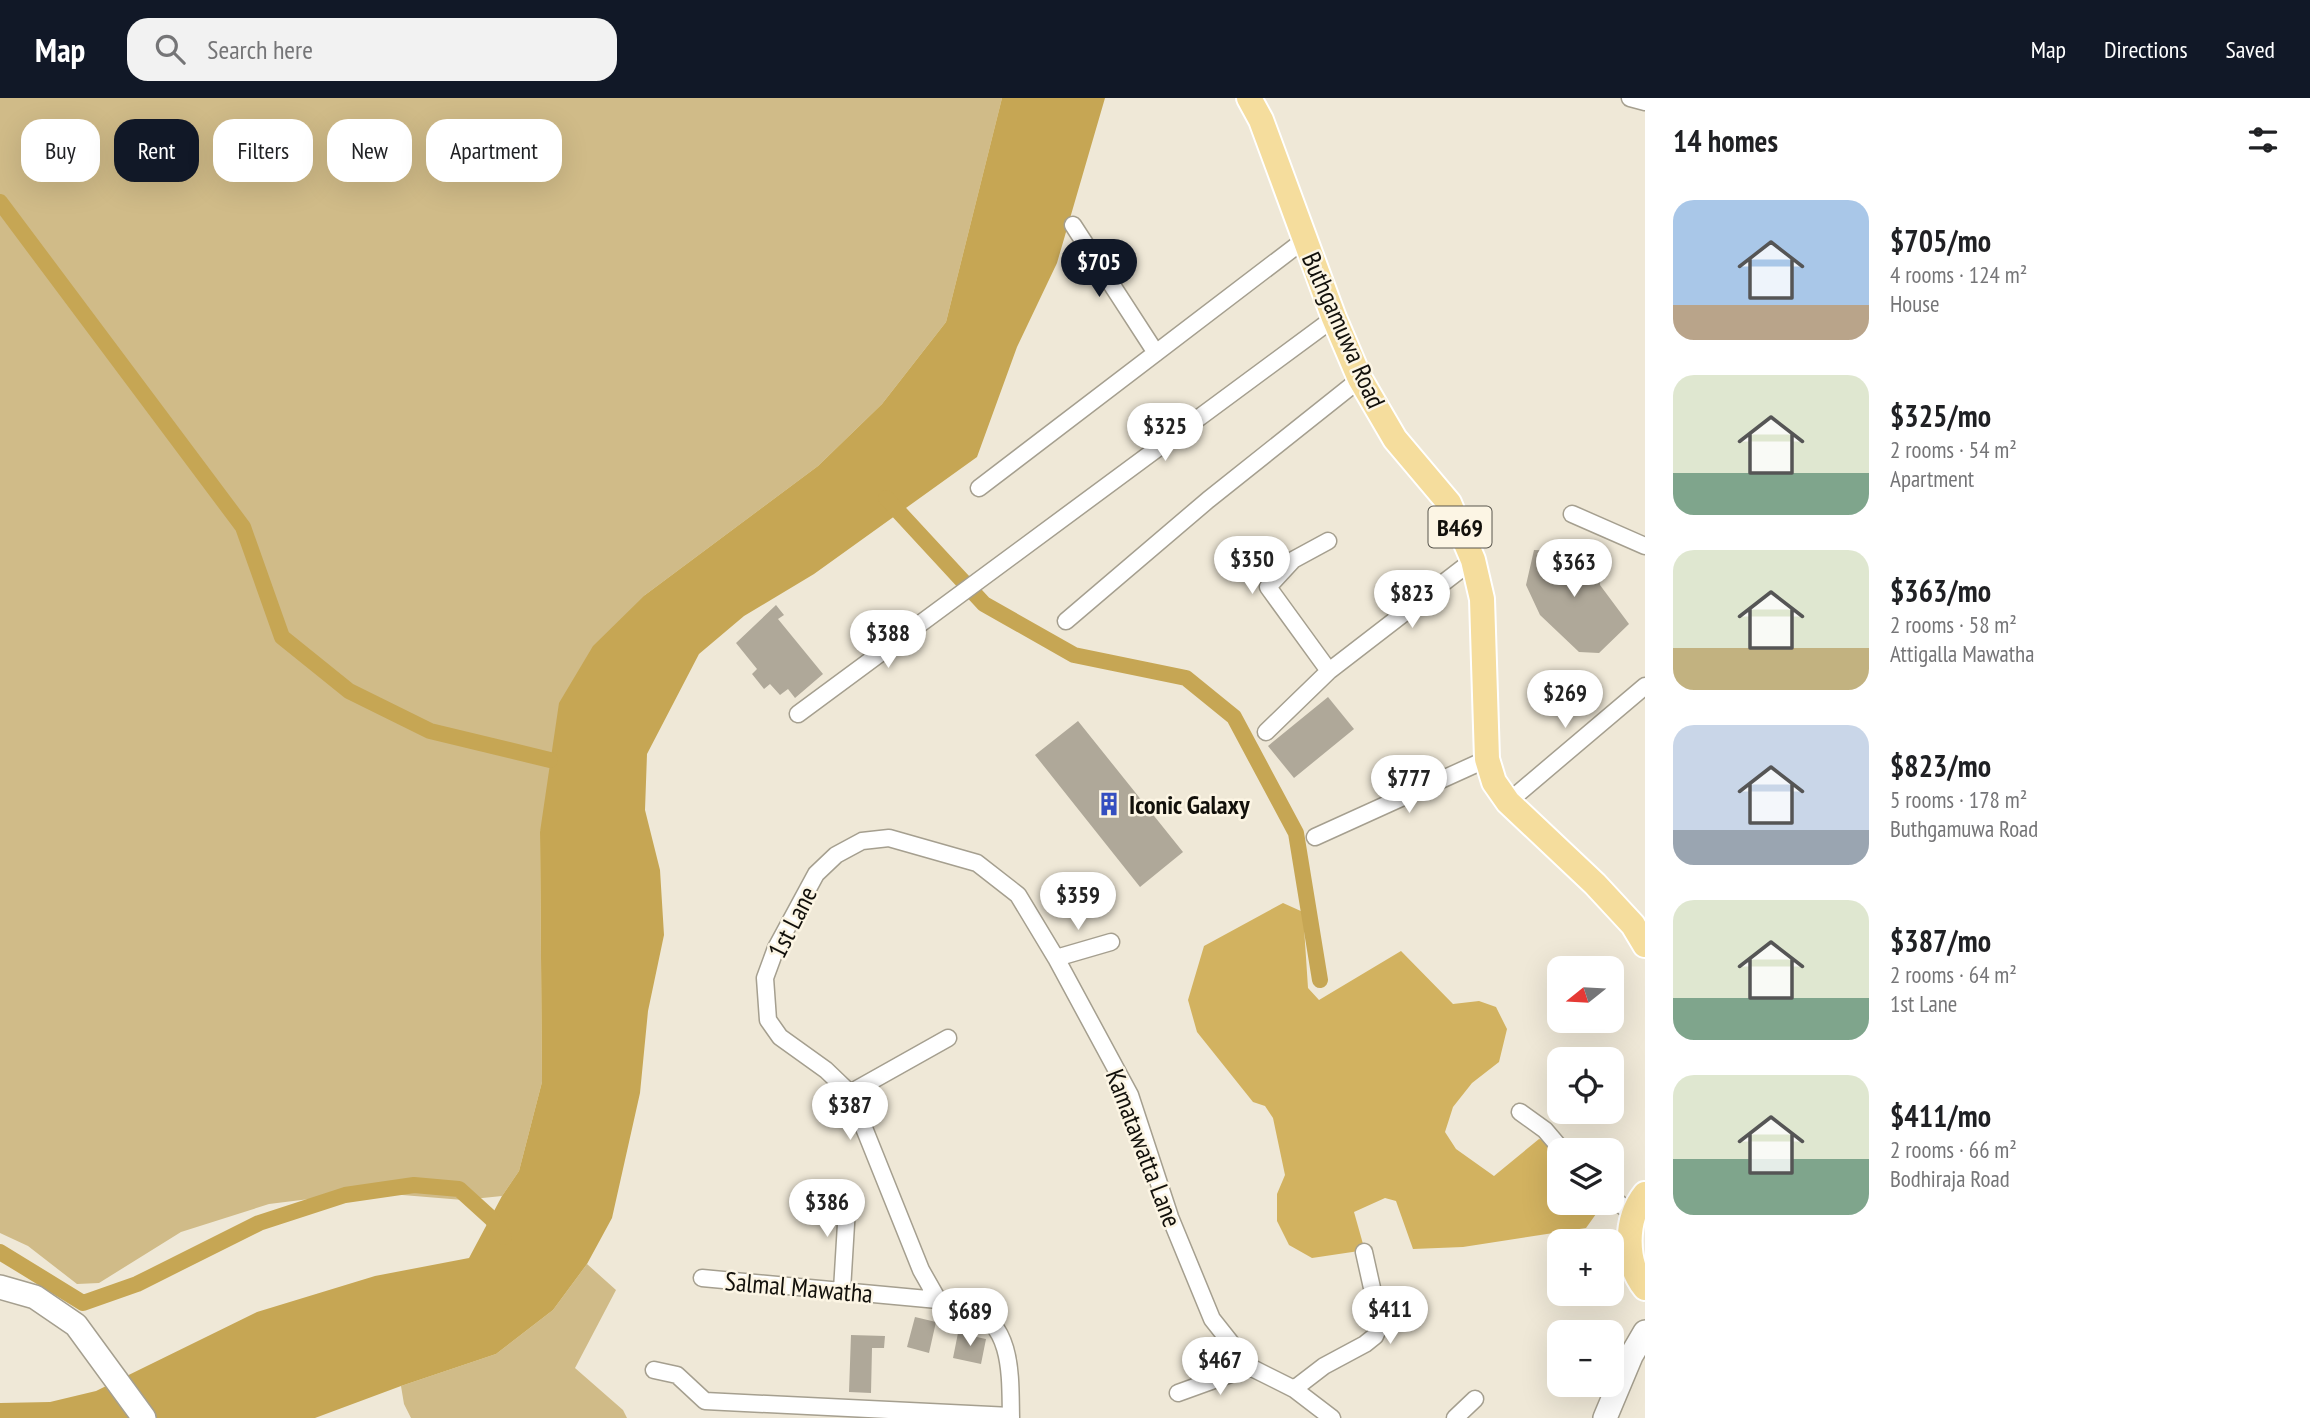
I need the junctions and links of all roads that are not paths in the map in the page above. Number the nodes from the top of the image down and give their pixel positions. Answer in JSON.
{"nodes":[{"id":1,"x":1249,"y":98,"type":"edge"},
{"id":2,"x":1630,"y":98,"type":"edge"},
{"id":3,"x":1645,"y":102,"type":"edge"},
{"id":4,"x":1073,"y":225,"type":"dead end"},
{"id":5,"x":1304,"y":240,"type":"junction"},
{"id":6,"x":1334,"y":318,"type":"junction"},
{"id":7,"x":1156,"y":353,"type":"junction"},
{"id":8,"x":1360,"y":379,"type":"junction"},
{"id":9,"x":979,"y":488,"type":"dead end"},
{"id":10,"x":1572,"y":514,"type":"dead end"},
{"id":11,"x":1328,"y":541,"type":"dead end"},
{"id":12,"x":1644,"y":544,"type":"edge"},
{"id":13,"x":1473,"y":559,"type":"junction"},
{"id":14,"x":1066,"y":621,"type":"dead end"},
{"id":15,"x":1329,"y":671,"type":"junction"},
{"id":16,"x":1645,"y":686,"type":"edge"},
{"id":17,"x":798,"y":714,"type":"dead end"},
{"id":18,"x":1266,"y":732,"type":"dead end"},
{"id":19,"x":1487,"y":759,"type":"junction"},
{"id":20,"x":1508,"y":802,"type":"junction"},
{"id":21,"x":1315,"y":837,"type":"dead end"},
{"id":22,"x":816,"y":874,"type":"joint"},
{"id":23,"x":1111,"y":942,"type":"dead end"},
{"id":24,"x":1645,"y":945,"type":"edge"},
{"id":25,"x":1056,"y":958,"type":"junction"},
{"id":26,"x":948,"y":1038,"type":"dead end"},
{"id":27,"x":850,"y":1093,"type":"junction"},
{"id":28,"x":1520,"y":1112,"type":"dead end"},
{"id":29,"x":1552,"y":1138,"type":"edge"},
{"id":30,"x":848,"y":1191,"type":"dead end"},
{"id":31,"x":1639,"y":1204,"type":"edge"},
{"id":32,"x":1364,"y":1252,"type":"dead end"},
{"id":33,"x":702,"y":1278,"type":"dead end"},
{"id":34,"x":0,"y":1287,"type":"edge"},
{"id":35,"x":1645,"y":1288,"type":"edge"},
{"id":36,"x":842,"y":1290,"type":"junction"},
{"id":37,"x":938,"y":1300,"type":"junction"},
{"id":38,"x":1645,"y":1332,"type":"edge"},
{"id":39,"x":1250,"y":1367,"type":"junction"},
{"id":40,"x":654,"y":1370,"type":"dead end"},
{"id":41,"x":1294,"y":1389,"type":"junction"},
{"id":42,"x":1178,"y":1393,"type":"dead end"},
{"id":43,"x":1475,"y":1399,"type":"dead end"},
{"id":44,"x":1011,"y":1417,"type":"edge"},
{"id":45,"x":1328,"y":1417,"type":"edge"},
{"id":46,"x":144,"y":1418,"type":"edge"},
{"id":47,"x":1455,"y":1418,"type":"edge"},
{"id":48,"x":1605,"y":1418,"type":"edge"}],
"edges":[{"from":1,"to":5,"type":"main road","name":"Buthgamuwa Road","number":"B469"},
{"from":2,"to":3,"type":"street"},
{"from":4,"to":7,"type":"street"},
{"from":5,"to":6,"type":"main road","name":"Buthgamuwa Road","number":"B469"},
{"from":5,"to":7,"type":"street"},
{"from":6,"to":8,"type":"main road","name":"Buthgamuwa Road","number":"B469"},
{"from":6,"to":17,"type":"street"},
{"from":7,"to":9,"type":"street"},
{"from":8,"to":13,"type":"main road","name":"Buthgamuwa Road","number":"B469"},
{"from":8,"to":14,"type":"street"},
{"from":10,"to":12,"type":"street"},
{"from":11,"to":15,"type":"street"},
{"from":13,"to":15,"type":"street"},
{"from":13,"to":19,"type":"main road","name":"Buthgamuwa Road","number":"B469"},
{"from":15,"to":18,"type":"street"},
{"from":16,"to":20,"type":"street"},
{"from":19,"to":20,"type":"main road","name":"Buthgamuwa Road","number":"B469"},
{"from":19,"to":21,"type":"street"},
{"from":20,"to":24,"type":"main road","name":"Buthgamuwa Road","number":"B469"},
{"from":22,"to":25,"type":"street","name":"Kamatawatta Lane"},
{"from":22,"to":27,"type":"street","name":"1st Lane"},
{"from":23,"to":25,"type":"street"},
{"from":25,"to":39,"type":"street","name":"Kamatawatta Lane"},
{"from":26,"to":27,"type":"street"},
{"from":27,"to":37,"type":"street","name":"1st Lane"},
{"from":28,"to":29,"type":"street"},
{"from":30,"to":36,"type":"street"},
{"from":31,"to":35,"type":"main road"},
{"from":32,"to":41,"type":"street"},
{"from":33,"to":36,"type":"street","name":"Salmal Mawatha"},
{"from":34,"to":46,"type":"street"},
{"from":36,"to":37,"type":"street","name":"Salmal Mawatha"},
{"from":37,"to":44,"type":"street"},
{"from":38,"to":48,"type":"street"},
{"from":39,"to":41,"type":"street","name":"Kamatawatta Lane"},
{"from":39,"to":42,"type":"street"},
{"from":40,"to":44,"type":"street"},
{"from":41,"to":45,"type":"street","name":"Kamatawatta Lane"},
{"from":43,"to":47,"type":"street"}]}
